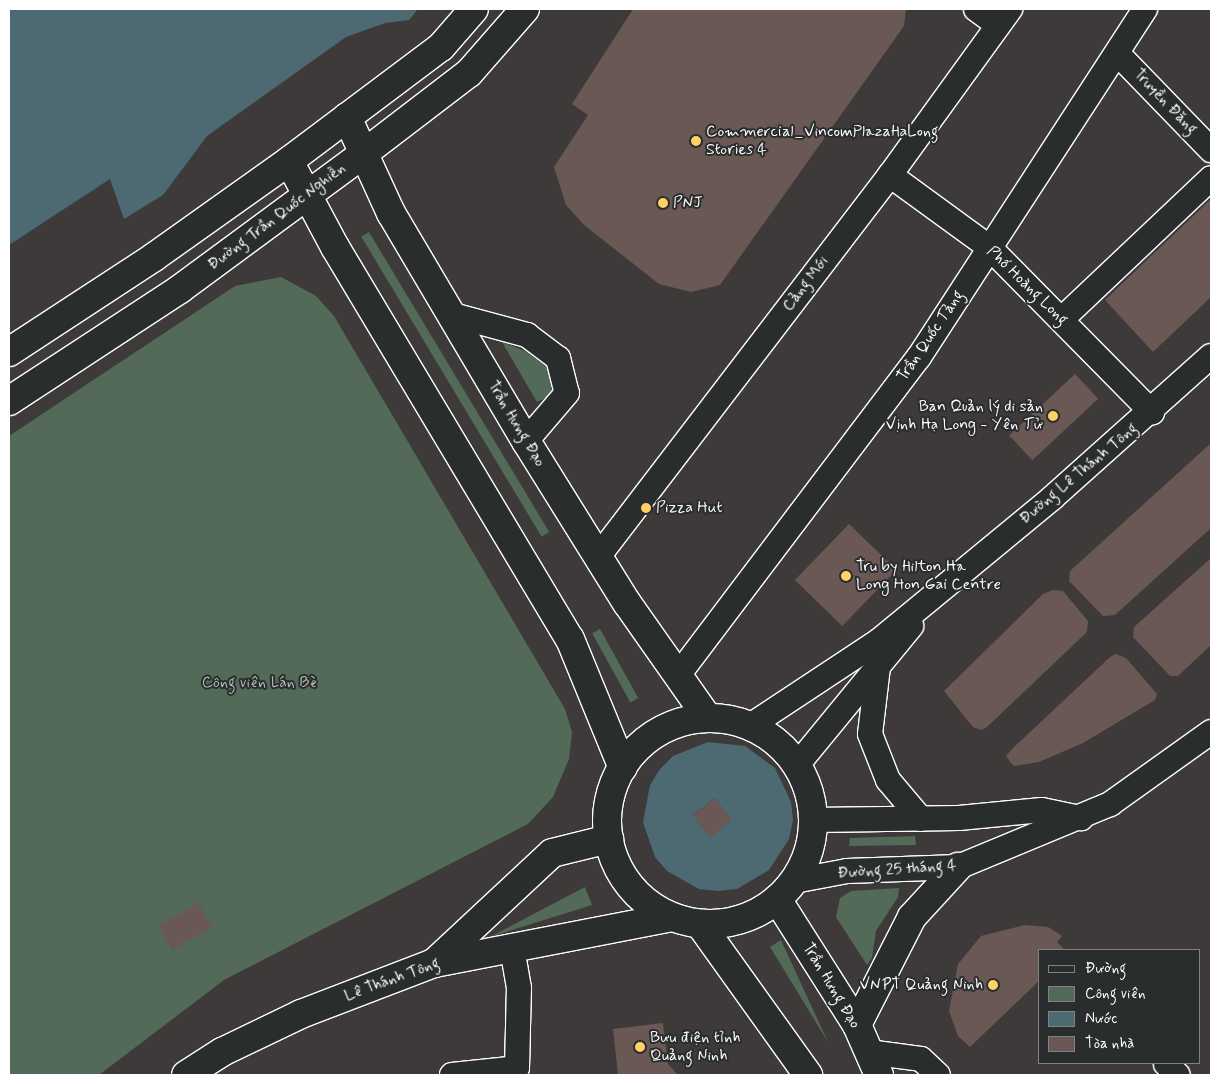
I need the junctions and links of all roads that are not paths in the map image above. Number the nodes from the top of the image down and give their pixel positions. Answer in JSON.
{"nodes":[{"id":1,"x":474,"y":9,"type":"edge"},
{"id":2,"x":525,"y":9,"type":"edge"},
{"id":3,"x":976,"y":9,"type":"edge"},
{"id":4,"x":1146,"y":9,"type":"edge"},
{"id":5,"x":1004,"y":17,"type":"edge"},
{"id":6,"x":1118,"y":54,"type":"junction"},
{"id":7,"x":347,"y":117,"type":"junction"},
{"id":8,"x":1211,"y":150,"type":"edge"},
{"id":9,"x":362,"y":154,"type":"junction"},
{"id":10,"x":289,"y":161,"type":"junction"},
{"id":11,"x":890,"y":174,"type":"junction"},
{"id":12,"x":1211,"y":178,"type":"edge"},
{"id":13,"x":307,"y":194,"type":"junction"},
{"id":14,"x":990,"y":248,"type":"junction"},
{"id":15,"x":453,"y":315,"type":"junction"},
{"id":16,"x":1062,"y":319,"type":"junction"},
{"id":17,"x":9,"y":352,"type":"edge"},
{"id":18,"x":1211,"y":356,"type":"edge"},
{"id":19,"x":9,"y":400,"type":"edge"},
{"id":20,"x":1152,"y":412,"type":"junction"},
{"id":21,"x":526,"y":441,"type":"junction"},
{"id":22,"x":598,"y":558,"type":"junction"},
{"id":23,"x":943,"y":585,"type":"junction"},
{"id":24,"x":878,"y":667,"type":"junction"},
{"id":25,"x":679,"y":674,"type":"junction"},
{"id":26,"x":707,"y":717,"type":"junction"},
{"id":27,"x":750,"y":726,"type":"junction"},
{"id":28,"x":1211,"y":732,"type":"edge"},
{"id":29,"x":797,"y":766,"type":"junction"},
{"id":30,"x":623,"y":768,"type":"junction"},
{"id":31,"x":921,"y":818,"type":"junction"},
{"id":32,"x":1081,"y":818,"type":"junction"},
{"id":33,"x":814,"y":820,"type":"junction"},
{"id":34,"x":609,"y":839,"type":"junction"},
{"id":35,"x":958,"y":867,"type":"junction"},
{"id":36,"x":786,"y":890,"type":"junction"},
{"id":37,"x":672,"y":917,"type":"junction"},
{"id":38,"x":700,"y":924,"type":"junction"},
{"id":39,"x":512,"y":948,"type":"junction"},
{"id":40,"x":434,"y":963,"type":"junction"},
{"id":41,"x":857,"y":1025,"type":"junction"},
{"id":42,"x":874,"y":1064,"type":"edge"},
{"id":43,"x":799,"y":1068,"type":"edge"},
{"id":44,"x":186,"y":1075,"type":"edge"},
{"id":45,"x":452,"y":1075,"type":"edge"},
{"id":46,"x":938,"y":1075,"type":"edge"}],
"edges":[{"from":1,"to":7,"type":"main road"},
{"from":2,"to":9,"type":"main road","name":"Đường Trần Quốc Nghiễn"},
{"from":3,"to":5,"type":"street"},
{"from":4,"to":6,"type":"street","name":"Trần Quốc Tảng"},
{"from":5,"to":11,"type":"street","name":"Cảng Mới"},
{"from":6,"to":8,"type":"street","name":"Truyền Đăng"},
{"from":6,"to":14,"type":"street","name":"Trần Quốc Tảng"},
{"from":7,"to":9,"type":"main road","name":"Trần Hưng Đạo"},
{"from":7,"to":10,"type":"main road"},
{"from":9,"to":13,"type":"main road","name":"Đường Trần Quốc Nghiễn"},
{"from":9,"to":15,"type":"main road","name":"Trần Hưng Đạo"},
{"from":10,"to":13,"type":"main road"},
{"from":10,"to":17,"type":"main road"},
{"from":11,"to":14,"type":"street","name":"Phố Hoàng Long"},
{"from":11,"to":22,"type":"street","name":"Cảng Mới"},
{"from":12,"to":16,"type":"street"},
{"from":13,"to":19,"type":"main road","name":"Đường Trần Quốc Nghiễn"},
{"from":13,"to":30,"type":"main road"},
{"from":14,"to":16,"type":"street","name":"Phố Hoàng Long"},
{"from":14,"to":25,"type":"street","name":"Trần Quốc Tảng"},
{"from":15,"to":21,"type":"main road","name":"Trần Hưng Đạo"},
{"from":15,"to":21,"type":"street"},
{"from":16,"to":20,"type":"street","name":"Phố Hoàng Long"},
{"from":18,"to":20,"type":"street","name":"Đường Lê Thánh Tông"},
{"from":20,"to":23,"type":"street","name":"Đường Lê Thánh Tông"},
{"from":21,"to":22,"type":"main road","name":"Trần Hưng Đạo"},
{"from":22,"to":25,"type":"main road","name":"Trần Hưng Đạo"},
{"from":23,"to":24,"type":"street","name":"Đường Lê Thánh Tông"},
{"from":23,"to":27,"type":"street","name":"Đường Lê Thánh Tông"},
{"from":24,"to":29,"type":"street","name":"Đường Lê Thánh Tông"},
{"from":24,"to":31,"type":"street"},
{"from":25,"to":26,"type":"main road","name":"Trần Hưng Đạo"},
{"from":26,"to":27,"type":"main road"},
{"from":26,"to":30,"type":"main road"},
{"from":27,"to":29,"type":"main road"},
{"from":28,"to":32,"type":"street","name":"Đường 25 tháng 4"},
{"from":29,"to":33,"type":"main road"},
{"from":30,"to":34,"type":"main road"},
{"from":31,"to":32,"type":"street"},
{"from":31,"to":33,"type":"street"},
{"from":32,"to":35,"type":"street","name":"Đường 25 tháng 4"},
{"from":33,"to":36,"type":"main road"},
{"from":34,"to":37,"type":"main road"},
{"from":34,"to":40,"type":"main road"},
{"from":35,"to":36,"type":"street","name":"Đường 25 tháng 4"},
{"from":35,"to":41,"type":"main road"},
{"from":36,"to":38,"type":"main road"},
{"from":36,"to":41,"type":"main road","name":"Trần Hưng Đạo"},
{"from":37,"to":38,"type":"main road"},
{"from":37,"to":39,"type":"main road","name":"Lê Thánh Tông"},
{"from":38,"to":43,"type":"main road"},
{"from":39,"to":40,"type":"main road","name":"Lê Thánh Tông"},
{"from":39,"to":45,"type":"street"},
{"from":40,"to":44,"type":"main road","name":"Lê Thánh Tông"},
{"from":41,"to":42,"type":"main road","name":"Trần Hưng Đạo"},
{"from":42,"to":46,"type":"street"}]}
